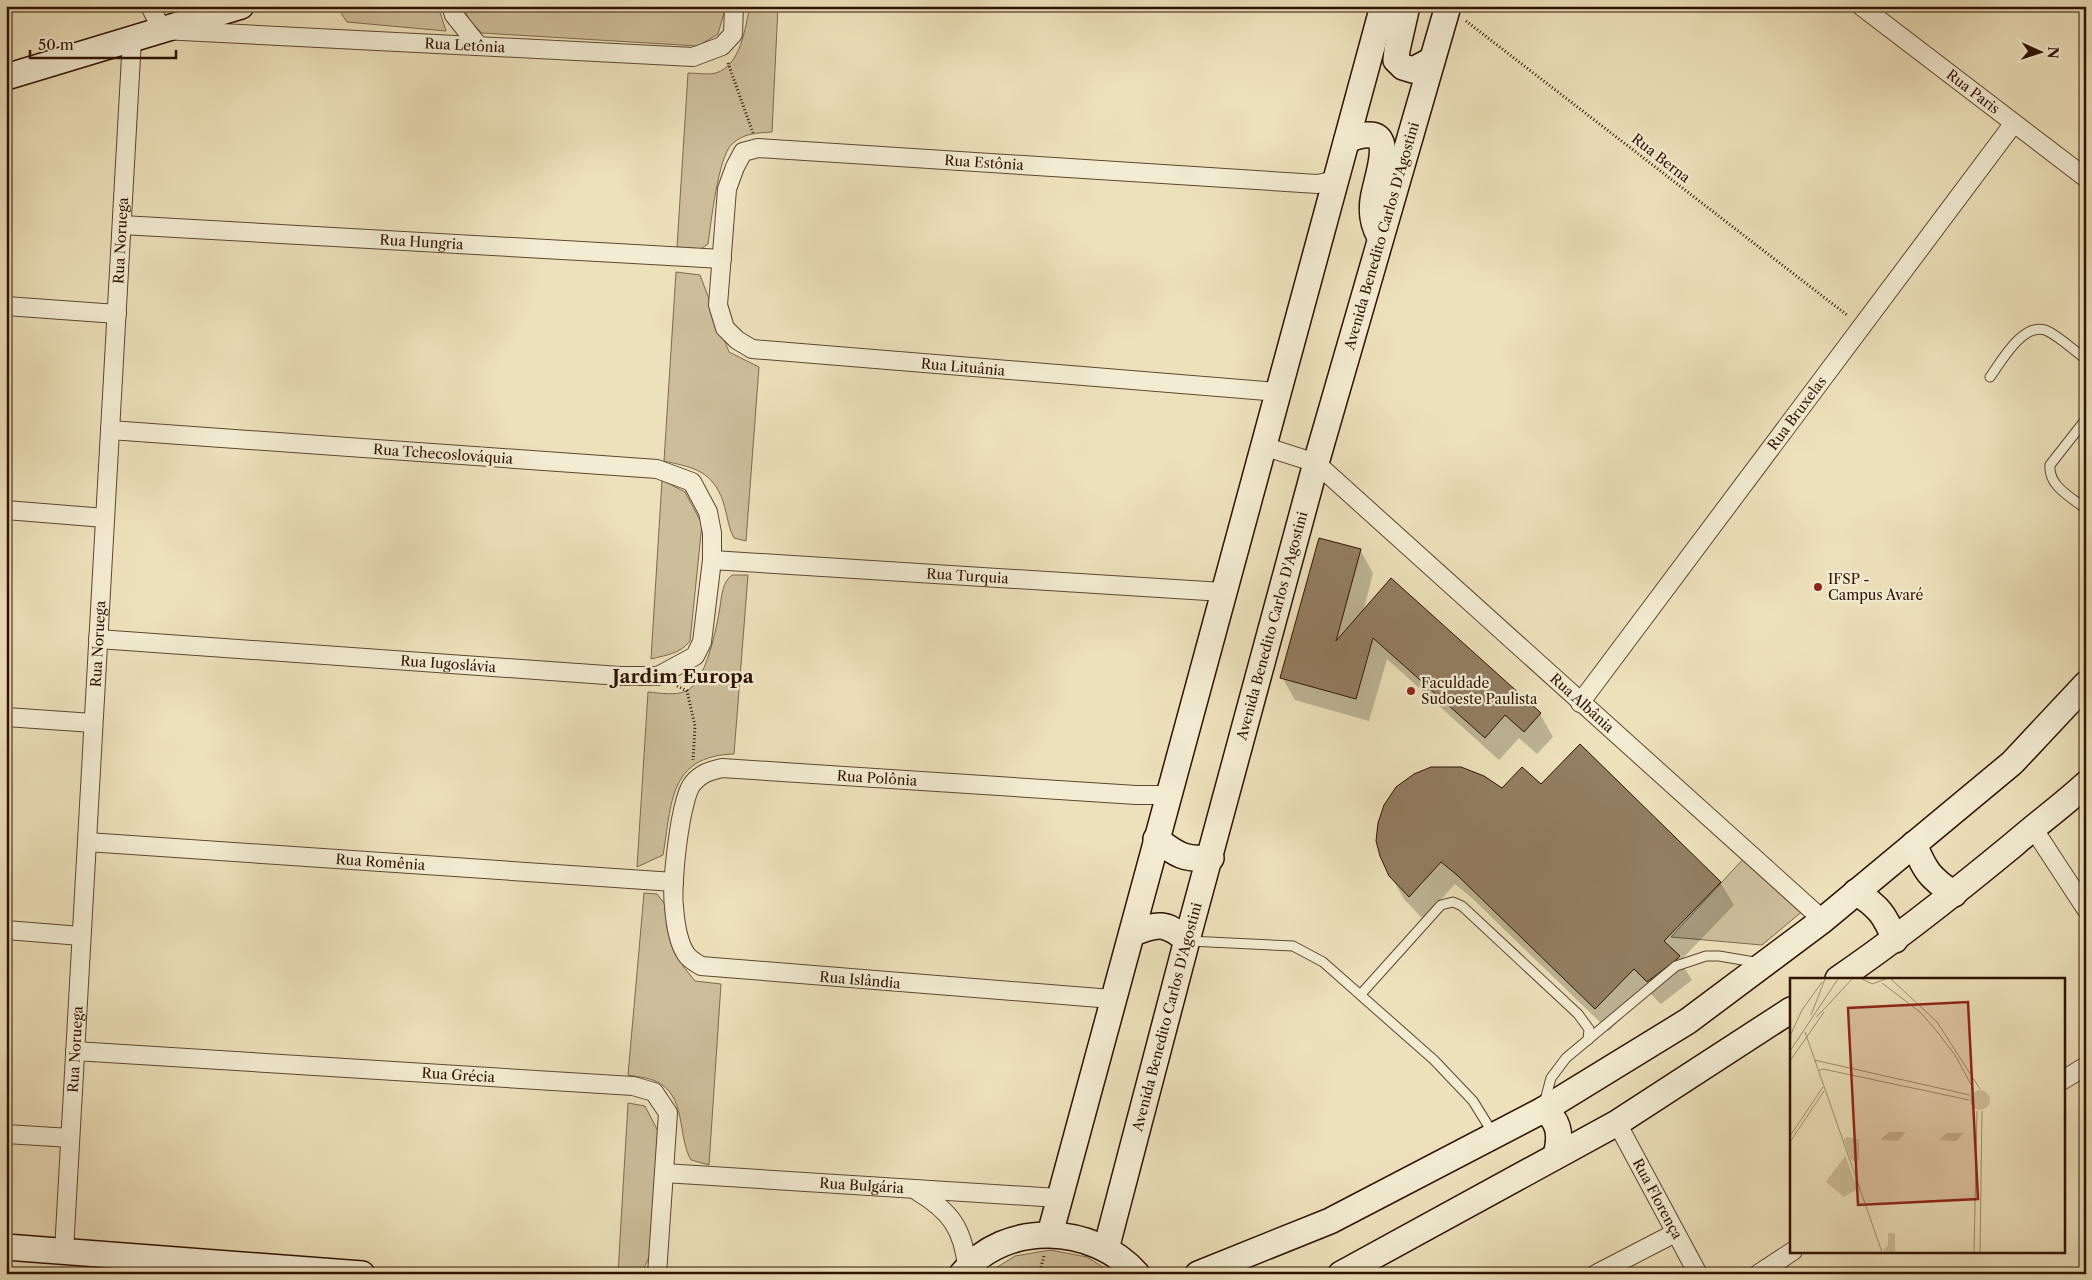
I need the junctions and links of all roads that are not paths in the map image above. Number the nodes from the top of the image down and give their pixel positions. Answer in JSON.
{"nodes":[{"id":1,"x":150,"y":6,"type":"edge"},
{"id":2,"x":241,"y":6,"type":"edge"},
{"id":3,"x":452,"y":6,"type":"edge"},
{"id":4,"x":734,"y":6,"type":"edge"},
{"id":5,"x":1383,"y":6,"type":"edge"},
{"id":6,"x":1408,"y":6,"type":"edge"},
{"id":7,"x":1861,"y":6,"type":"edge"},
{"id":8,"x":1448,"y":7,"type":"edge"},
{"id":9,"x":162,"y":30,"type":"junction"},
{"id":10,"x":132,"y":39,"type":"junction"},
{"id":11,"x":478,"y":45,"type":"junction"},
{"id":12,"x":1432,"y":60,"type":"junction"},
{"id":13,"x":6,"y":77,"type":"edge"},
{"id":14,"x":2014,"y":123,"type":"junction"},
{"id":15,"x":1347,"y":140,"type":"junction"},
{"id":16,"x":2086,"y":178,"type":"edge"},
{"id":17,"x":1336,"y":180,"type":"junction"},
{"id":18,"x":122,"y":226,"type":"junction"},
{"id":19,"x":1381,"y":239,"type":"junction"},
{"id":20,"x":722,"y":259,"type":"junction"},
{"id":21,"x":6,"y":306,"type":"edge"},
{"id":22,"x":117,"y":314,"type":"junction"},
{"id":23,"x":2086,"y":359,"type":"edge"},
{"id":24,"x":1990,"y":377,"type":"dead end"},
{"id":25,"x":1278,"y":392,"type":"junction"},
{"id":26,"x":2086,"y":419,"type":"edge"},
{"id":27,"x":110,"y":430,"type":"junction"},
{"id":28,"x":1264,"y":446,"type":"junction"},
{"id":29,"x":1316,"y":463,"type":"junction"},
{"id":30,"x":2086,"y":508,"type":"edge"},
{"id":31,"x":6,"y":510,"type":"edge"},
{"id":32,"x":105,"y":518,"type":"junction"},
{"id":33,"x":712,"y":560,"type":"junction"},
{"id":34,"x":1223,"y":592,"type":"junction"},
{"id":35,"x":98,"y":639,"type":"junction"},
{"id":36,"x":2086,"y":684,"type":"edge"},
{"id":37,"x":1580,"y":703,"type":"junction"},
{"id":38,"x":6,"y":717,"type":"edge"},
{"id":39,"x":93,"y":723,"type":"junction"},
{"id":40,"x":2086,"y":784,"type":"edge"},
{"id":41,"x":1168,"y":794,"type":"junction"},
{"id":42,"x":2033,"y":828,"type":"junction"},
{"id":43,"x":1156,"y":840,"type":"junction"},
{"id":44,"x":87,"y":842,"type":"junction"},
{"id":45,"x":1914,"y":844,"type":"junction"},
{"id":46,"x":1211,"y":858,"type":"junction"},
{"id":47,"x":674,"y":882,"type":"junction"},
{"id":48,"x":1856,"y":892,"type":"junction"},
{"id":49,"x":1954,"y":894,"type":"junction"},
{"id":50,"x":2086,"y":909,"type":"edge"},
{"id":51,"x":1823,"y":920,"type":"junction"},
{"id":52,"x":6,"y":930,"type":"edge"},
{"id":53,"x":1133,"y":933,"type":"junction"},
{"id":54,"x":82,"y":936,"type":"junction"},
{"id":55,"x":1187,"y":940,"type":"junction"},
{"id":56,"x":1895,"y":940,"type":"junction"},
{"id":57,"x":1765,"y":964,"type":"junction"},
{"id":58,"x":1839,"y":978,"type":"edge"},
{"id":59,"x":1361,"y":994,"type":"junction"},
{"id":60,"x":1112,"y":999,"type":"junction"},
{"id":61,"x":1790,"y":1011,"type":"edge"},
{"id":62,"x":1588,"y":1040,"type":"junction"},
{"id":63,"x":75,"y":1050,"type":"junction"},
{"id":64,"x":2086,"y":1066,"type":"edge"},
{"id":65,"x":2064,"y":1079,"type":"edge"},
{"id":66,"x":1543,"y":1110,"type":"junction"},
{"id":67,"x":1617,"y":1123,"type":"junction"},
{"id":68,"x":6,"y":1134,"type":"edge"},
{"id":69,"x":1494,"y":1135,"type":"junction"},
{"id":70,"x":70,"y":1138,"type":"junction"},
{"id":71,"x":1556,"y":1155,"type":"junction"},
{"id":72,"x":664,"y":1173,"type":"junction"},
{"id":73,"x":914,"y":1189,"type":"junction"},
{"id":74,"x":1058,"y":1198,"type":"junction"},
{"id":75,"x":1675,"y":1233,"type":"junction"},
{"id":76,"x":1050,"y":1234,"type":"junction"},
{"id":77,"x":6,"y":1247,"type":"edge"},
{"id":78,"x":1106,"y":1249,"type":"junction"},
{"id":79,"x":64,"y":1251,"type":"junction"},
{"id":80,"x":1791,"y":1252,"type":"edge"},
{"id":81,"x":260,"y":1269,"type":"edge"},
{"id":82,"x":965,"y":1271,"type":"edge"},
{"id":83,"x":356,"y":1274,"type":"edge"},
{"id":84,"x":362,"y":1274,"type":"edge"},
{"id":85,"x":657,"y":1274,"type":"edge"},
{"id":86,"x":1137,"y":1274,"type":"edge"},
{"id":87,"x":1198,"y":1274,"type":"edge"},
{"id":88,"x":1341,"y":1274,"type":"edge"},
{"id":89,"x":1596,"y":1274,"type":"edge"},
{"id":90,"x":1698,"y":1274,"type":"edge"},
{"id":91,"x":1758,"y":1274,"type":"edge"}],
"edges":[{"from":1,"to":9,"type":"street"},
{"from":2,"to":9,"type":"main road"},
{"from":3,"to":11,"type":"street"},
{"from":4,"to":11,"type":"street","name":"Rua Letônia"},
{"from":5,"to":15,"type":"main road"},
{"from":6,"to":12,"type":"main road"},
{"from":7,"to":14,"type":"street","name":"Rua Paris"},
{"from":8,"to":12,"type":"main road","name":"Avenida Benedito Carlos D'Agostini"},
{"from":9,"to":10,"type":"main road"},
{"from":9,"to":11,"type":"street","name":"Rua Letônia"},
{"from":10,"to":13,"type":"main road"},
{"from":10,"to":18,"type":"street","name":"Rua Noruega"},
{"from":12,"to":19,"type":"main road","name":"Avenida Benedito Carlos D'Agostini"},
{"from":14,"to":16,"type":"street","name":"Rua Paris"},
{"from":14,"to":37,"type":"street","name":"Rua Bruxelas"},
{"from":15,"to":17,"type":"main road"},
{"from":15,"to":19,"type":"main road"},
{"from":17,"to":20,"type":"street","name":"Rua Estônia"},
{"from":17,"to":25,"type":"main road"},
{"from":18,"to":20,"type":"street","name":"Rua Hungria"},
{"from":18,"to":22,"type":"street","name":"Rua Noruega"},
{"from":19,"to":29,"type":"main road","name":"Avenida Benedito Carlos D'Agostini"},
{"from":20,"to":25,"type":"street","name":"Rua Lituânia"},
{"from":21,"to":22,"type":"street"},
{"from":22,"to":27,"type":"street","name":"Rua Noruega"},
{"from":23,"to":24,"type":"lane"},
{"from":25,"to":28,"type":"main road"},
{"from":26,"to":30,"type":"lane"},
{"from":27,"to":32,"type":"street","name":"Rua Noruega"},
{"from":27,"to":33,"type":"street","name":"Rua Tchecoslováquia"},
{"from":28,"to":29,"type":"street","name":"Rua Albânia"},
{"from":28,"to":34,"type":"main road"},
{"from":29,"to":37,"type":"street","name":"Rua Albânia"},
{"from":29,"to":46,"type":"main road","name":"Avenida Benedito Carlos D'Agostini"},
{"from":31,"to":32,"type":"street"},
{"from":32,"to":35,"type":"street","name":"Rua Noruega"},
{"from":33,"to":34,"type":"street","name":"Rua Turquia"},
{"from":33,"to":35,"type":"street","name":"Rua Iugoslávia"},
{"from":34,"to":41,"type":"main road"},
{"from":35,"to":39,"type":"street","name":"Rua Noruega"},
{"from":36,"to":45,"type":"main road"},
{"from":37,"to":51,"type":"street","name":"Rua Albânia"},
{"from":38,"to":39,"type":"street"},
{"from":39,"to":44,"type":"street","name":"Rua Noruega"},
{"from":40,"to":42,"type":"main road"},
{"from":41,"to":43,"type":"main road"},
{"from":41,"to":47,"type":"street","name":"Rua Polônia"},
{"from":42,"to":49,"type":"main road"},
{"from":42,"to":50,"type":"street"},
{"from":43,"to":46,"type":"main road"},
{"from":43,"to":53,"type":"main road"},
{"from":44,"to":47,"type":"street","name":"Rua Romênia"},
{"from":44,"to":54,"type":"street","name":"Rua Noruega"},
{"from":45,"to":48,"type":"main road"},
{"from":45,"to":49,"type":"main road"},
{"from":46,"to":55,"type":"main road","name":"Avenida Benedito Carlos D'Agostini"},
{"from":47,"to":60,"type":"street","name":"Rua Islândia"},
{"from":48,"to":51,"type":"main road"},
{"from":48,"to":56,"type":"main road"},
{"from":49,"to":56,"type":"main road"},
{"from":51,"to":57,"type":"main road"},
{"from":52,"to":54,"type":"street"},
{"from":53,"to":55,"type":"main road"},
{"from":53,"to":60,"type":"main road"},
{"from":54,"to":63,"type":"street","name":"Rua Noruega"},
{"from":55,"to":59,"type":"lane"},
{"from":55,"to":78,"type":"main road","name":"Avenida Benedito Carlos D'Agostini"},
{"from":56,"to":58,"type":"main road"},
{"from":57,"to":62,"type":"lane"},
{"from":57,"to":66,"type":"main road"},
{"from":59,"to":62,"type":"lane"},
{"from":59,"to":69,"type":"lane"},
{"from":60,"to":74,"type":"main road"},
{"from":61,"to":67,"type":"main road"},
{"from":62,"to":66,"type":"lane"},
{"from":63,"to":70,"type":"street","name":"Rua Noruega"},
{"from":63,"to":72,"type":"street","name":"Rua Grécia"},
{"from":64,"to":65,"type":"street"},
{"from":66,"to":69,"type":"main road"},
{"from":66,"to":71,"type":"main road"},
{"from":67,"to":71,"type":"main road"},
{"from":67,"to":75,"type":"street","name":"Rua Florença"},
{"from":68,"to":70,"type":"street"},
{"from":69,"to":87,"type":"main road"},
{"from":70,"to":79,"type":"street","name":"Rua Noruega"},
{"from":71,"to":88,"type":"main road"},
{"from":72,"to":73,"type":"street","name":"Rua Bulgária"},
{"from":72,"to":85,"type":"street","name":"Rua Grécia"},
{"from":73,"to":74,"type":"street","name":"Rua Bulgária"},
{"from":73,"to":82,"type":"street"},
{"from":74,"to":76,"type":"main road"},
{"from":75,"to":89,"type":"street"},
{"from":75,"to":90,"type":"street","name":"Rua Florença"},
{"from":76,"to":78,"type":"main road"},
{"from":76,"to":82,"type":"main road"},
{"from":77,"to":79,"type":"main road"},
{"from":78,"to":86,"type":"main road"},
{"from":79,"to":81,"type":"main road"},
{"from":80,"to":91,"type":"street"},
{"from":81,"to":83,"type":"main road"},
{"from":83,"to":84,"type":"main road"}]}
